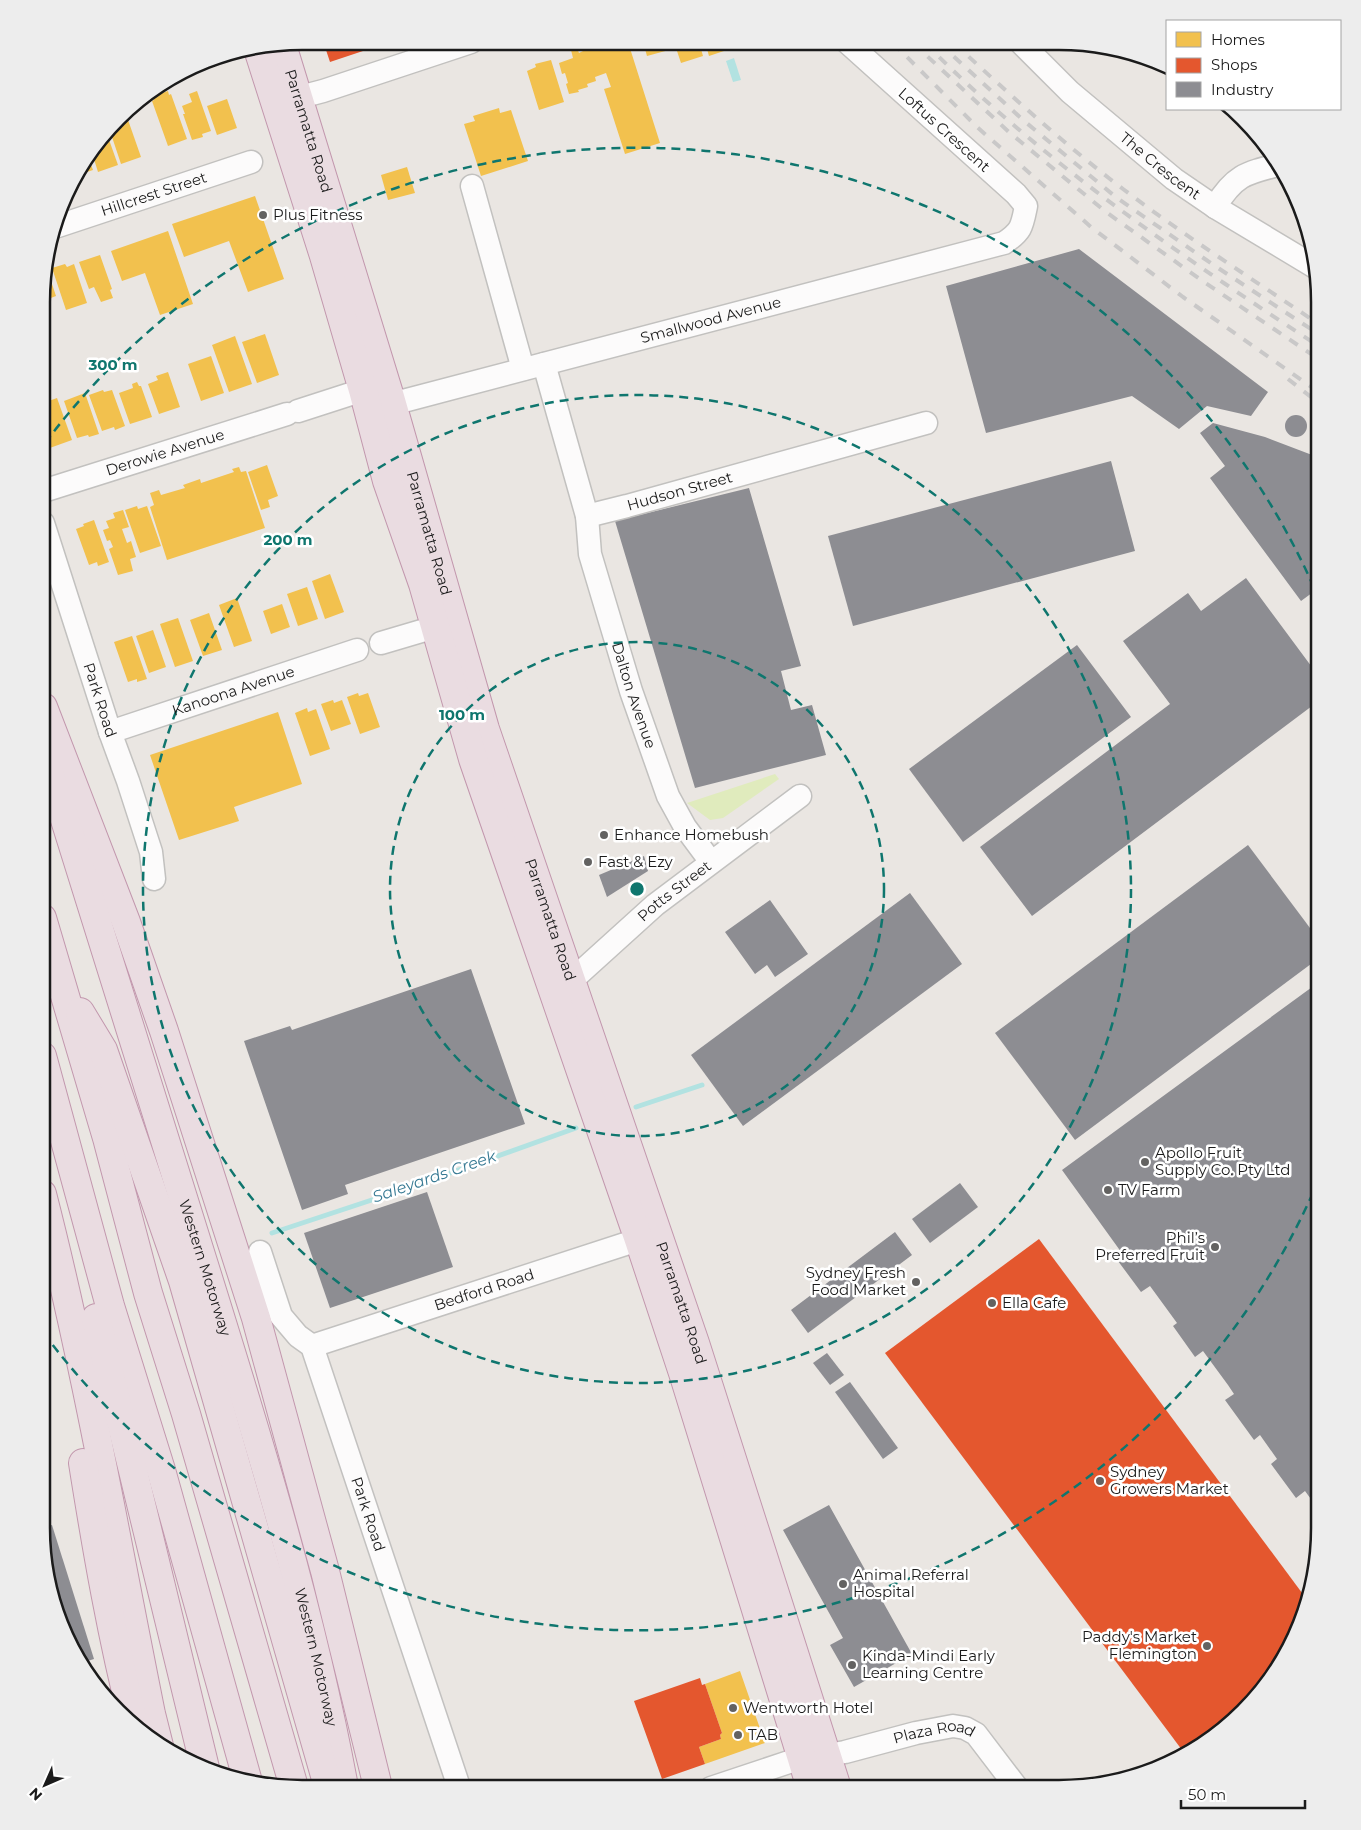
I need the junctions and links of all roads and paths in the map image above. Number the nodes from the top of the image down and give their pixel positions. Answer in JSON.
{"nodes":[{"id":1,"x":446,"y":50,"type":"edge"},
{"id":2,"x":856,"y":50,"type":"edge"},
{"id":3,"x":1028,"y":50,"type":"edge"},
{"id":4,"x":283,"y":51,"type":"edge"},
{"id":5,"x":261,"y":53,"type":"edge"},
{"id":6,"x":287,"y":101,"type":"junction"},
{"id":7,"x":251,"y":162,"type":"dead end"},
{"id":8,"x":1271,"y":166,"type":"edge"},
{"id":9,"x":472,"y":186,"type":"dead end"},
{"id":10,"x":1215,"y":206,"type":"junction"},
{"id":11,"x":1022,"y":224,"type":"joint"},
{"id":12,"x":62,"y":225,"type":"edge"},
{"id":13,"x":1308,"y":263,"type":"edge"},
{"id":14,"x":534,"y":367,"type":"junction"},
{"id":15,"x":363,"y":390,"type":"junction"},
{"id":16,"x":390,"y":397,"type":"junction"},
{"id":17,"x":926,"y":423,"type":"dead end"},
{"id":18,"x":50,"y":489,"type":"edge"},
{"id":19,"x":587,"y":516,"type":"junction"},
{"id":20,"x":50,"y":545,"type":"edge"},
{"id":21,"x":444,"y":624,"type":"junction"},
{"id":22,"x":381,"y":644,"type":"dead end"},
{"id":23,"x":357,"y":650,"type":"dead end"},
{"id":24,"x":50,"y":725,"type":"edge"},
{"id":25,"x":110,"y":732,"type":"junction"},
{"id":26,"x":50,"y":775,"type":"edge"},
{"id":27,"x":800,"y":796,"type":"dead end"},
{"id":28,"x":711,"y":862,"type":"junction"},
{"id":29,"x":154,"y":879,"type":"dead end"},
{"id":30,"x":50,"y":945,"type":"edge"},
{"id":31,"x":61,"y":981,"type":"junction"},
{"id":32,"x":561,"y":984,"type":"junction"},
{"id":33,"x":50,"y":1085,"type":"edge"},
{"id":34,"x":50,"y":1214,"type":"edge"},
{"id":35,"x":648,"y":1237,"type":"junction"},
{"id":36,"x":50,"y":1240,"type":"edge"},
{"id":37,"x":183,"y":1240,"type":"junction"},
{"id":38,"x":248,"y":1257,"type":"junction"},
{"id":39,"x":195,"y":1276,"type":"junction"},
{"id":40,"x":76,"y":1279,"type":"junction"},
{"id":41,"x":84,"y":1315,"type":"junction"},
{"id":42,"x":312,"y":1346,"type":"junction"},
{"id":43,"x":131,"y":1712,"type":"edge"},
{"id":44,"x":156,"y":1733,"type":"edge"},
{"id":45,"x":814,"y":1758,"type":"junction"},
{"id":46,"x":203,"y":1759,"type":"edge"},
{"id":47,"x":245,"y":1773,"type":"edge"},
{"id":48,"x":292,"y":1779,"type":"edge"},
{"id":49,"x":327,"y":1780,"type":"edge"},
{"id":50,"x":343,"y":1780,"type":"edge"},
{"id":51,"x":376,"y":1780,"type":"edge"},
{"id":52,"x":457,"y":1780,"type":"edge"},
{"id":53,"x":735,"y":1780,"type":"edge"},
{"id":54,"x":813,"y":1780,"type":"edge"},
{"id":55,"x":831,"y":1780,"type":"edge"},
{"id":56,"x":1011,"y":1780,"type":"edge"}],
"edges":[{"from":1,"to":6,"type":"street"},
{"from":2,"to":11,"type":"street","name":"Loftus Crescent"},
{"from":3,"to":10,"type":"street","name":"The Crescent"},
{"from":4,"to":6,"type":"highway","name":"Parramatta Road"},
{"from":5,"to":6,"type":"highway","name":"Parramatta Road"},
{"from":6,"to":15,"type":"highway","name":"Parramatta Road"},
{"from":6,"to":16,"type":"highway","name":"Parramatta Road"},
{"from":7,"to":12,"type":"street","name":"Hillcrest Street"},
{"from":8,"to":10,"type":"street"},
{"from":9,"to":14,"type":"street"},
{"from":10,"to":13,"type":"street","name":"The Crescent"},
{"from":11,"to":14,"type":"street","name":"Smallwood Avenue"},
{"from":14,"to":16,"type":"street","name":"Smallwood Avenue"},
{"from":14,"to":19,"type":"street"},
{"from":15,"to":16,"type":"street","name":"Smallwood Avenue"},
{"from":15,"to":18,"type":"street","name":"Derowie Avenue"},
{"from":15,"to":21,"type":"highway","name":"Parramatta Road"},
{"from":16,"to":21,"type":"highway","name":"Parramatta Road"},
{"from":17,"to":19,"type":"street","name":"Hudson Street"},
{"from":19,"to":28,"type":"street","name":"Dalton Avenue"},
{"from":20,"to":25,"type":"street","name":"Park Road"},
{"from":21,"to":22,"type":"street"},
{"from":21,"to":32,"type":"highway","name":"Parramatta Road"},
{"from":23,"to":25,"type":"street","name":"Kanoona Avenue"},
{"from":24,"to":38,"type":"highway"},
{"from":25,"to":29,"type":"street","name":"Park Road"},
{"from":26,"to":37,"type":"highway","name":"Western Motorway"},
{"from":27,"to":28,"type":"street","name":"Potts Street"},
{"from":28,"to":32,"type":"street","name":"Potts Street"},
{"from":30,"to":31,"type":"highway"},
{"from":31,"to":37,"type":"highway"},
{"from":31,"to":48,"type":"highway"},
{"from":32,"to":35,"type":"highway","name":"Parramatta Road"},
{"from":33,"to":40,"type":"highway"},
{"from":34,"to":40,"type":"highway"},
{"from":35,"to":42,"type":"street","name":"Bedford Road"},
{"from":35,"to":45,"type":"highway","name":"Parramatta Road"},
{"from":36,"to":40,"type":"highway"},
{"from":37,"to":39,"type":"highway","name":"Western Motorway"},
{"from":38,"to":42,"type":"street"},
{"from":38,"to":51,"type":"highway"},
{"from":39,"to":49,"type":"highway"},
{"from":39,"to":50,"type":"highway","name":"Western Motorway"},
{"from":40,"to":41,"type":"highway"},
{"from":40,"to":41,"type":"highway"},
{"from":41,"to":43,"type":"highway"},
{"from":41,"to":44,"type":"highway"},
{"from":41,"to":46,"type":"highway"},
{"from":41,"to":47,"type":"highway"},
{"from":42,"to":52,"type":"street","name":"Park Road"},
{"from":45,"to":53,"type":"street"},
{"from":45,"to":54,"type":"highway","name":"Parramatta Road"},
{"from":45,"to":55,"type":"highway","name":"Parramatta Road"},
{"from":45,"to":56,"type":"street","name":"Plaza Road"}]}
